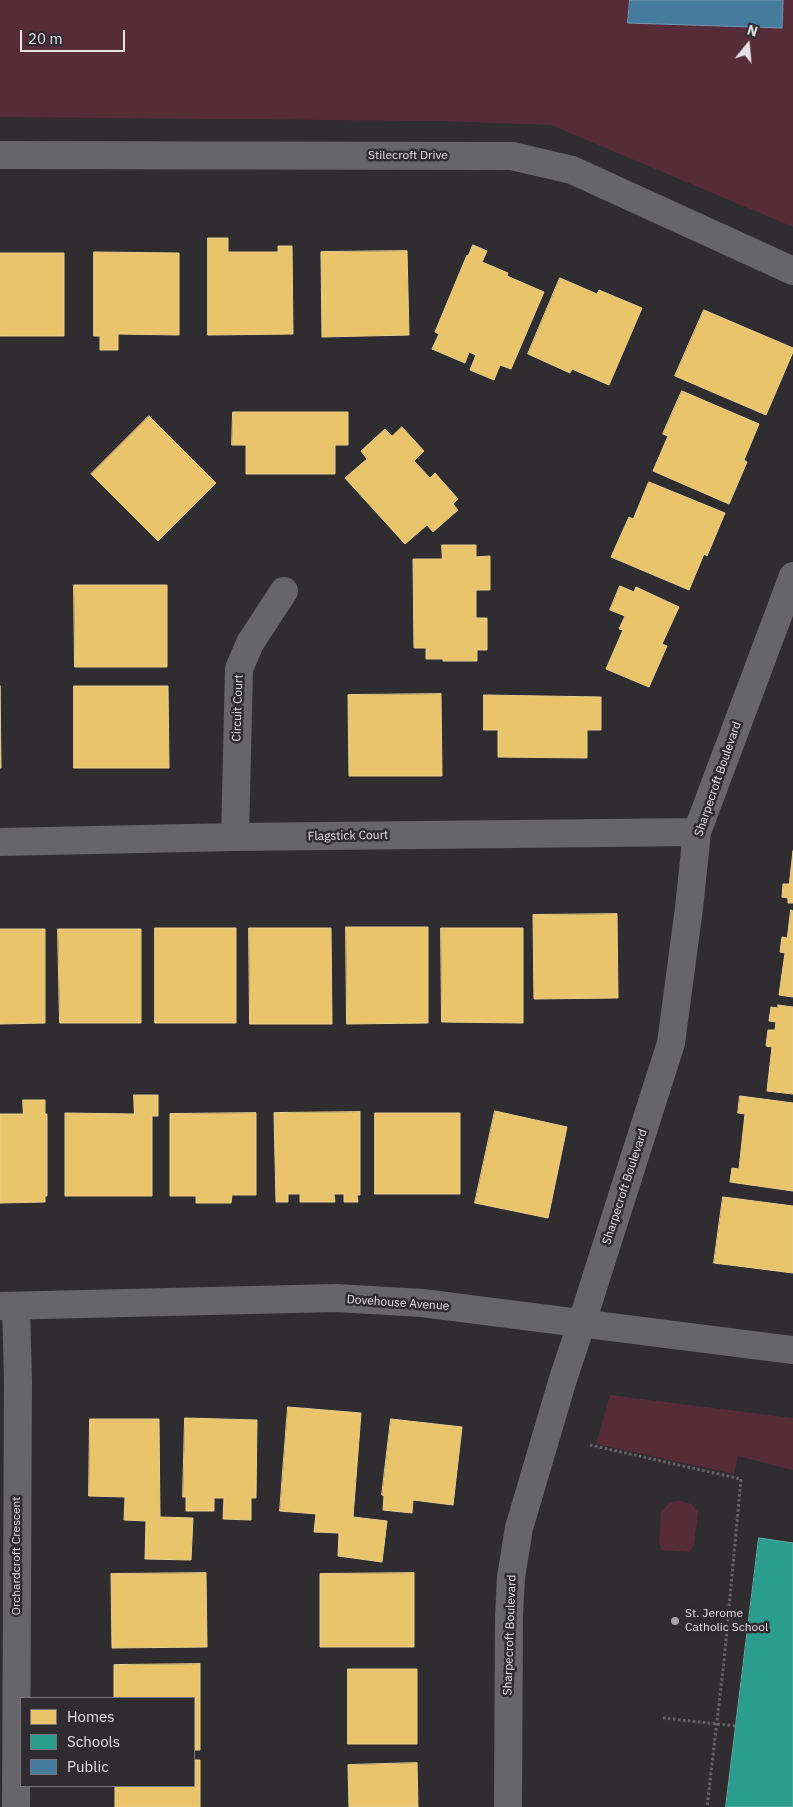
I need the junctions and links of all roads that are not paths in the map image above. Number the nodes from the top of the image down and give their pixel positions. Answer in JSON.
{"nodes":[{"id":1,"x":0,"y":155,"type":"edge"},
{"id":2,"x":793,"y":271,"type":"edge"},
{"id":3,"x":793,"y":576,"type":"edge"},
{"id":4,"x":284,"y":591,"type":"dead end"},
{"id":5,"x":697,"y":832,"type":"junction"},
{"id":6,"x":235,"y":837,"type":"junction"},
{"id":7,"x":0,"y":842,"type":"edge"},
{"id":8,"x":8,"y":1306,"type":"edge"},
{"id":9,"x":582,"y":1322,"type":"junction"},
{"id":10,"x":793,"y":1350,"type":"edge"},
{"id":11,"x":16,"y":1807,"type":"edge"},
{"id":12,"x":508,"y":1807,"type":"edge"}],
"edges":[{"from":1,"to":2,"type":"street","name":"Stilecroft Drive"},
{"from":3,"to":5,"type":"street","name":"Sharpecroft Boulevard"},
{"from":4,"to":6,"type":"street","name":"Circuit Court"},
{"from":5,"to":6,"type":"street","name":"Flagstick Court"},
{"from":5,"to":9,"type":"street","name":"Sharpecroft Boulevard"},
{"from":6,"to":7,"type":"street","name":"Flagstick Court"},
{"from":8,"to":9,"type":"street","name":"Dovehouse Avenue"},
{"from":8,"to":11,"type":"street","name":"Orchardcroft Crescent"},
{"from":9,"to":10,"type":"street","name":"Dovehouse Avenue"},
{"from":9,"to":12,"type":"street","name":"Sharpecroft Boulevard"}]}
